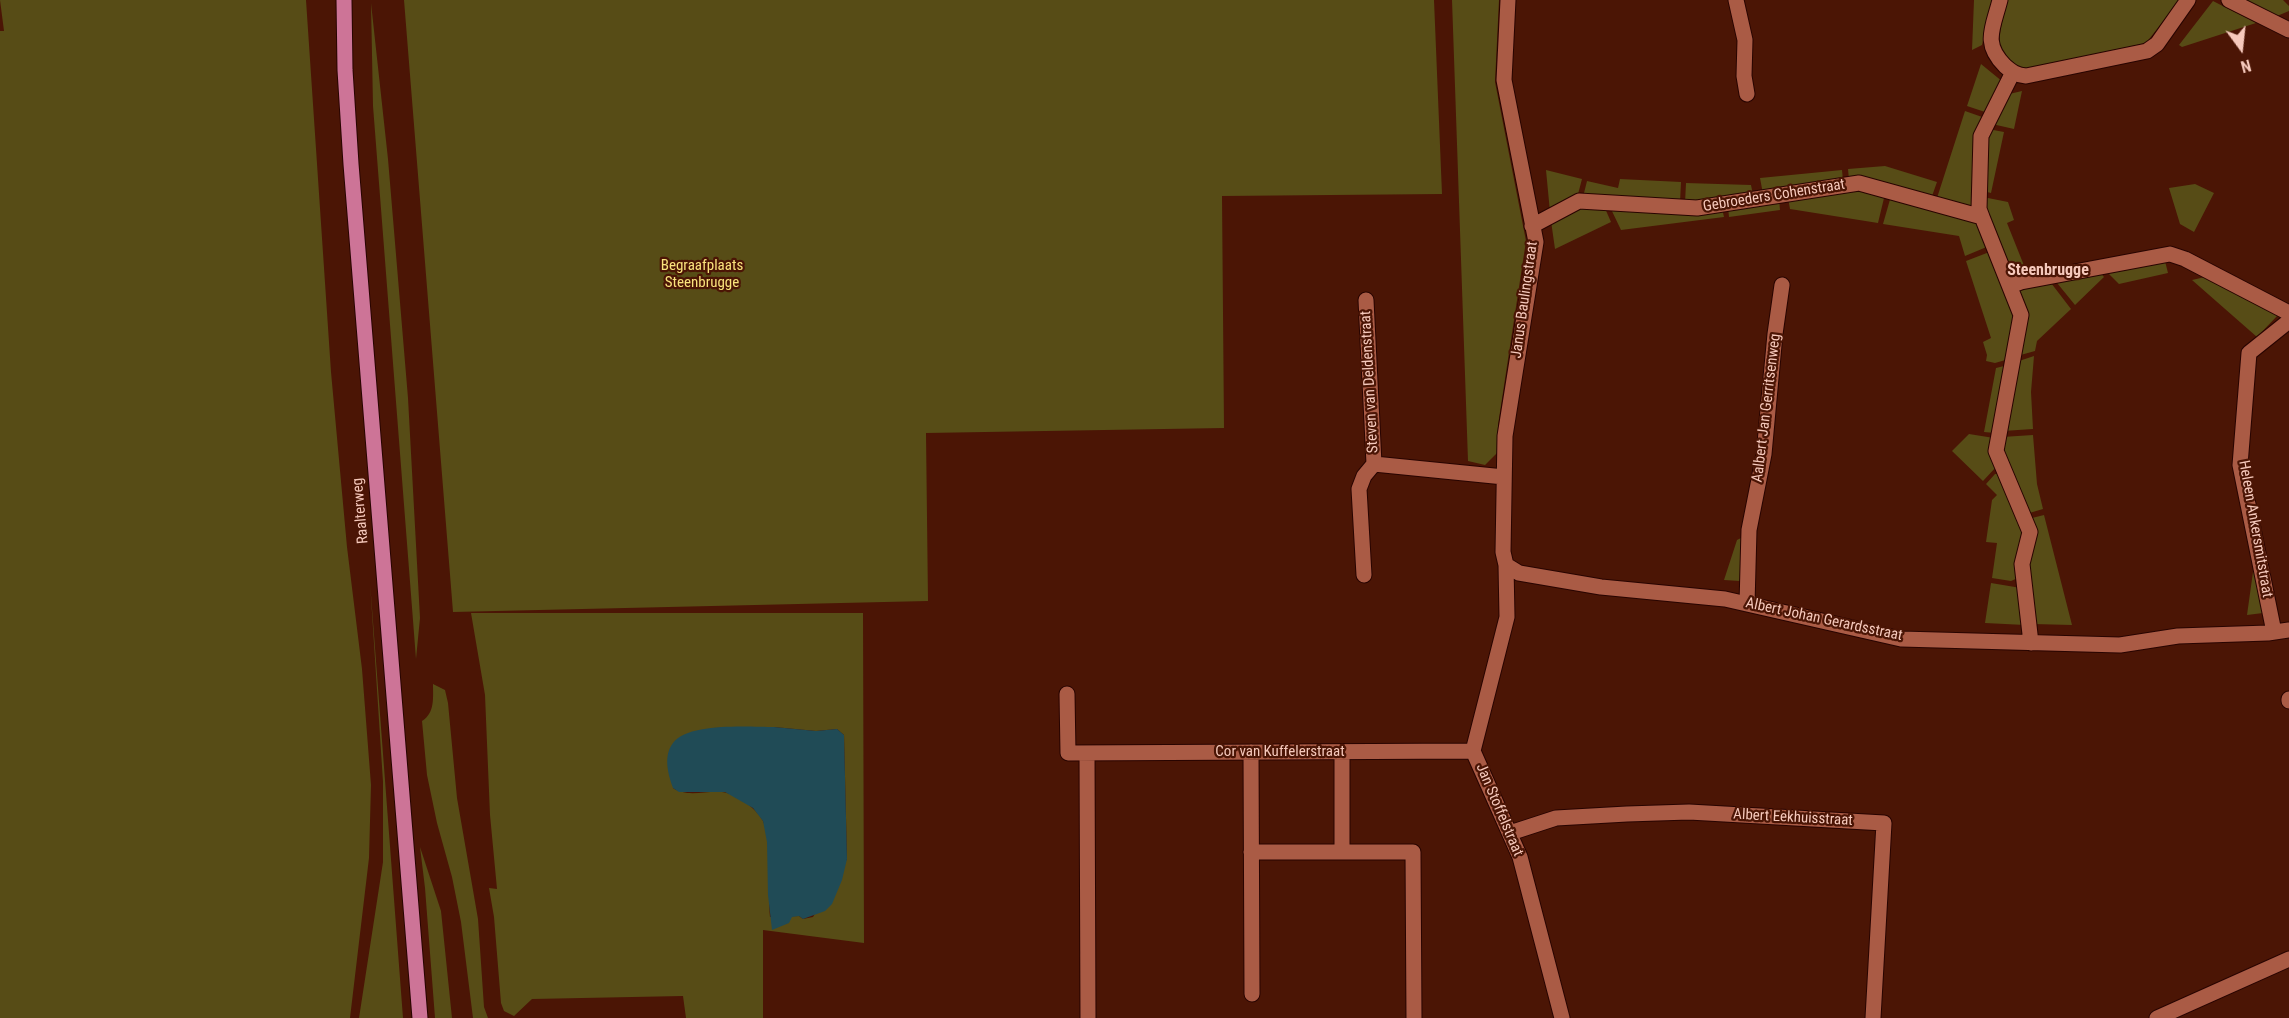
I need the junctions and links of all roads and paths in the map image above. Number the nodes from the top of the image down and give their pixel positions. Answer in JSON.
{"nodes":[{"id":1,"x":344,"y":0,"type":"edge"},
{"id":2,"x":1508,"y":0,"type":"edge"},
{"id":3,"x":1736,"y":0,"type":"edge"},
{"id":4,"x":2000,"y":0,"type":"edge"},
{"id":5,"x":2188,"y":0,"type":"edge"},
{"id":6,"x":2229,"y":0,"type":"edge"},
{"id":7,"x":2289,"y":30,"type":"edge"},
{"id":8,"x":2013,"y":72,"type":"junction"},
{"id":9,"x":1748,"y":94,"type":"dead end"},
{"id":10,"x":1982,"y":217,"type":"junction"},
{"id":11,"x":1532,"y":226,"type":"junction"},
{"id":12,"x":1782,"y":285,"type":"dead end"},
{"id":13,"x":2010,"y":286,"type":"junction"},
{"id":14,"x":1366,"y":300,"type":"dead end"},
{"id":15,"x":2289,"y":313,"type":"edge"},
{"id":16,"x":2289,"y":321,"type":"edge"},
{"id":17,"x":1374,"y":464,"type":"junction"},
{"id":18,"x":1504,"y":477,"type":"junction"},
{"id":19,"x":1506,"y":565,"type":"junction"},
{"id":20,"x":1364,"y":575,"type":"dead end"},
{"id":21,"x":1747,"y":604,"type":"junction"},
{"id":22,"x":2282,"y":631,"type":"edge"},
{"id":23,"x":2031,"y":643,"type":"junction"},
{"id":24,"x":1067,"y":694,"type":"dead end"},
{"id":25,"x":1473,"y":751,"type":"junction"},
{"id":26,"x":1251,"y":752,"type":"junction"},
{"id":27,"x":1342,"y":752,"type":"junction"},
{"id":28,"x":1087,"y":753,"type":"junction"},
{"id":29,"x":1510,"y":833,"type":"junction"},
{"id":30,"x":1251,"y":852,"type":"junction"},
{"id":31,"x":1342,"y":852,"type":"junction"},
{"id":32,"x":2289,"y":959,"type":"edge"},
{"id":33,"x":1252,"y":994,"type":"dead end"},
{"id":34,"x":420,"y":1018,"type":"edge"},
{"id":35,"x":1088,"y":1018,"type":"edge"},
{"id":36,"x":1414,"y":1018,"type":"edge"},
{"id":37,"x":1562,"y":1018,"type":"edge"},
{"id":38,"x":1873,"y":1018,"type":"edge"},
{"id":39,"x":2157,"y":1018,"type":"edge"}],
"edges":[{"from":1,"to":34,"type":"main road","name":"Raalterweg"},
{"from":2,"to":11,"type":"street","name":"Janus Baulingstraat"},
{"from":3,"to":9,"type":"street"},
{"from":4,"to":8,"type":"street"},
{"from":5,"to":8,"type":"street"},
{"from":6,"to":7,"type":"street"},
{"from":8,"to":10,"type":"street"},
{"from":10,"to":11,"type":"street","name":"Gebroeders Cohenstraat"},
{"from":10,"to":13,"type":"street"},
{"from":11,"to":18,"type":"street","name":"Janus Baulingstraat"},
{"from":12,"to":21,"type":"street","name":"Aalbert Jan Gerritsenweg"},
{"from":13,"to":15,"type":"street"},
{"from":13,"to":23,"type":"street"},
{"from":14,"to":17,"type":"street","name":"Steven van Deldenstraat"},
{"from":16,"to":22,"type":"street","name":"Heleen Ankersmitstraat"},
{"from":17,"to":18,"type":"street","name":"Steven van Deldenstraat"},
{"from":17,"to":20,"type":"street","name":"Steven van Deldenstraat"},
{"from":18,"to":19,"type":"street","name":"Janus Baulingstraat"},
{"from":19,"to":21,"type":"street","name":"Albert Johan Gerardsstraat"},
{"from":19,"to":25,"type":"street","name":"Jan Stoffelstraat"},
{"from":21,"to":23,"type":"street","name":"Albert Johan Gerardsstraat"},
{"from":22,"to":23,"type":"street","name":"Albert Johan Gerardsstraat"},
{"from":24,"to":28,"type":"street"},
{"from":25,"to":27,"type":"street","name":"Cor van Kuffelerstraat"},
{"from":25,"to":29,"type":"street","name":"Jan Stoffelstraat"},
{"from":26,"to":27,"type":"street","name":"Cor van Kuffelerstraat"},
{"from":26,"to":28,"type":"street","name":"Cor van Kuffelerstraat"},
{"from":26,"to":30,"type":"street"},
{"from":27,"to":31,"type":"street"},
{"from":28,"to":35,"type":"street"},
{"from":29,"to":37,"type":"street","name":"Jan Stoffelstraat"},
{"from":29,"to":38,"type":"street","name":"Albert Eekhuisstraat"},
{"from":30,"to":31,"type":"street"},
{"from":30,"to":33,"type":"street"},
{"from":31,"to":36,"type":"street"},
{"from":32,"to":39,"type":"street"}]}
